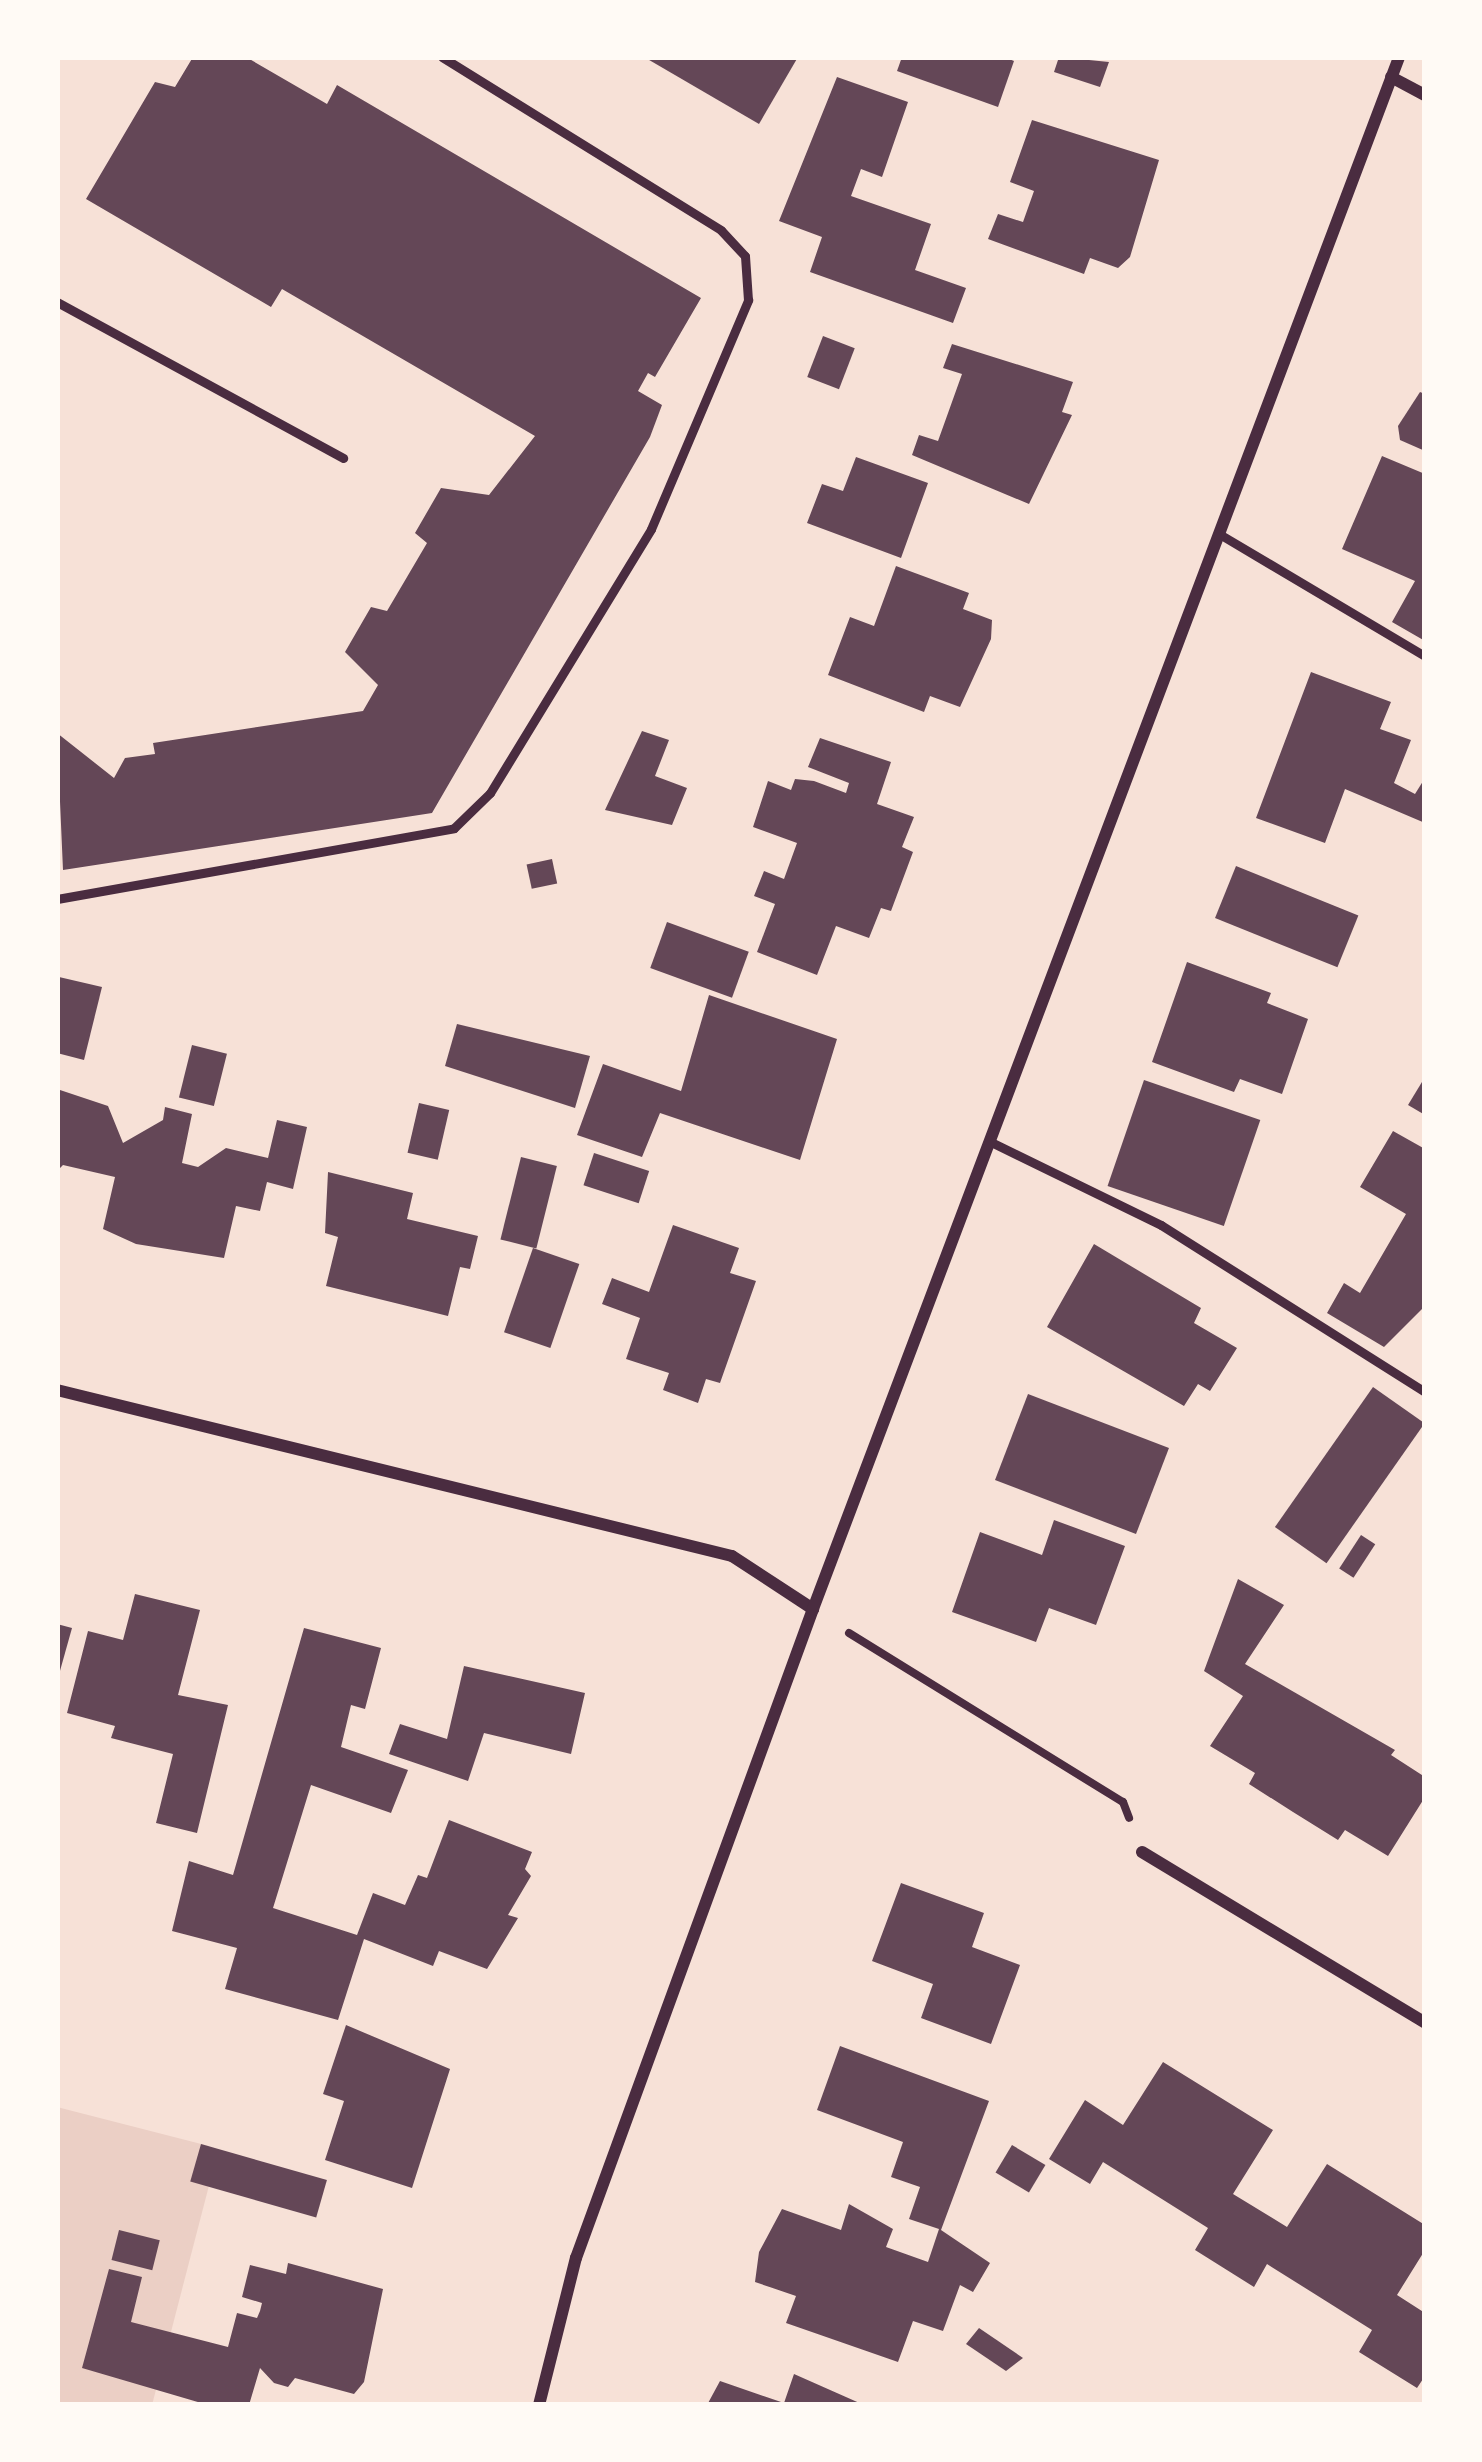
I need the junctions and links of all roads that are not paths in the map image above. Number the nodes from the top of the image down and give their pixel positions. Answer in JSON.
{"nodes":[{"id":1,"x":442,"y":57,"type":"edge"},
{"id":2,"x":1399,"y":57,"type":"edge"},
{"id":3,"x":1391,"y":77,"type":"junction"},
{"id":4,"x":1425,"y":95,"type":"edge"},
{"id":5,"x":57,"y":302,"type":"edge"},
{"id":6,"x":343,"y":458,"type":"dead end"},
{"id":7,"x":1221,"y":536,"type":"junction"},
{"id":8,"x":1425,"y":656,"type":"edge"},
{"id":9,"x":57,"y":899,"type":"edge"},
{"id":10,"x":993,"y":1143,"type":"junction"},
{"id":11,"x":57,"y":1390,"type":"edge"},
{"id":12,"x":1425,"y":1392,"type":"edge"},
{"id":13,"x":813,"y":1609,"type":"junction"},
{"id":14,"x":1142,"y":1852,"type":"road end"},
{"id":15,"x":1425,"y":2023,"type":"edge"},
{"id":16,"x":539,"y":2405,"type":"edge"}],
"edges":[{"from":1,"to":9,"type":"lane"},
{"from":2,"to":3,"type":"street"},
{"from":3,"to":4,"type":"street"},
{"from":3,"to":7,"type":"street"},
{"from":5,"to":6,"type":"lane"},
{"from":7,"to":8,"type":"lane"},
{"from":7,"to":10,"type":"street"},
{"from":10,"to":12,"type":"lane"},
{"from":10,"to":13,"type":"street"},
{"from":11,"to":13,"type":"street"},
{"from":13,"to":16,"type":"street"},
{"from":14,"to":15,"type":"street"}]}
